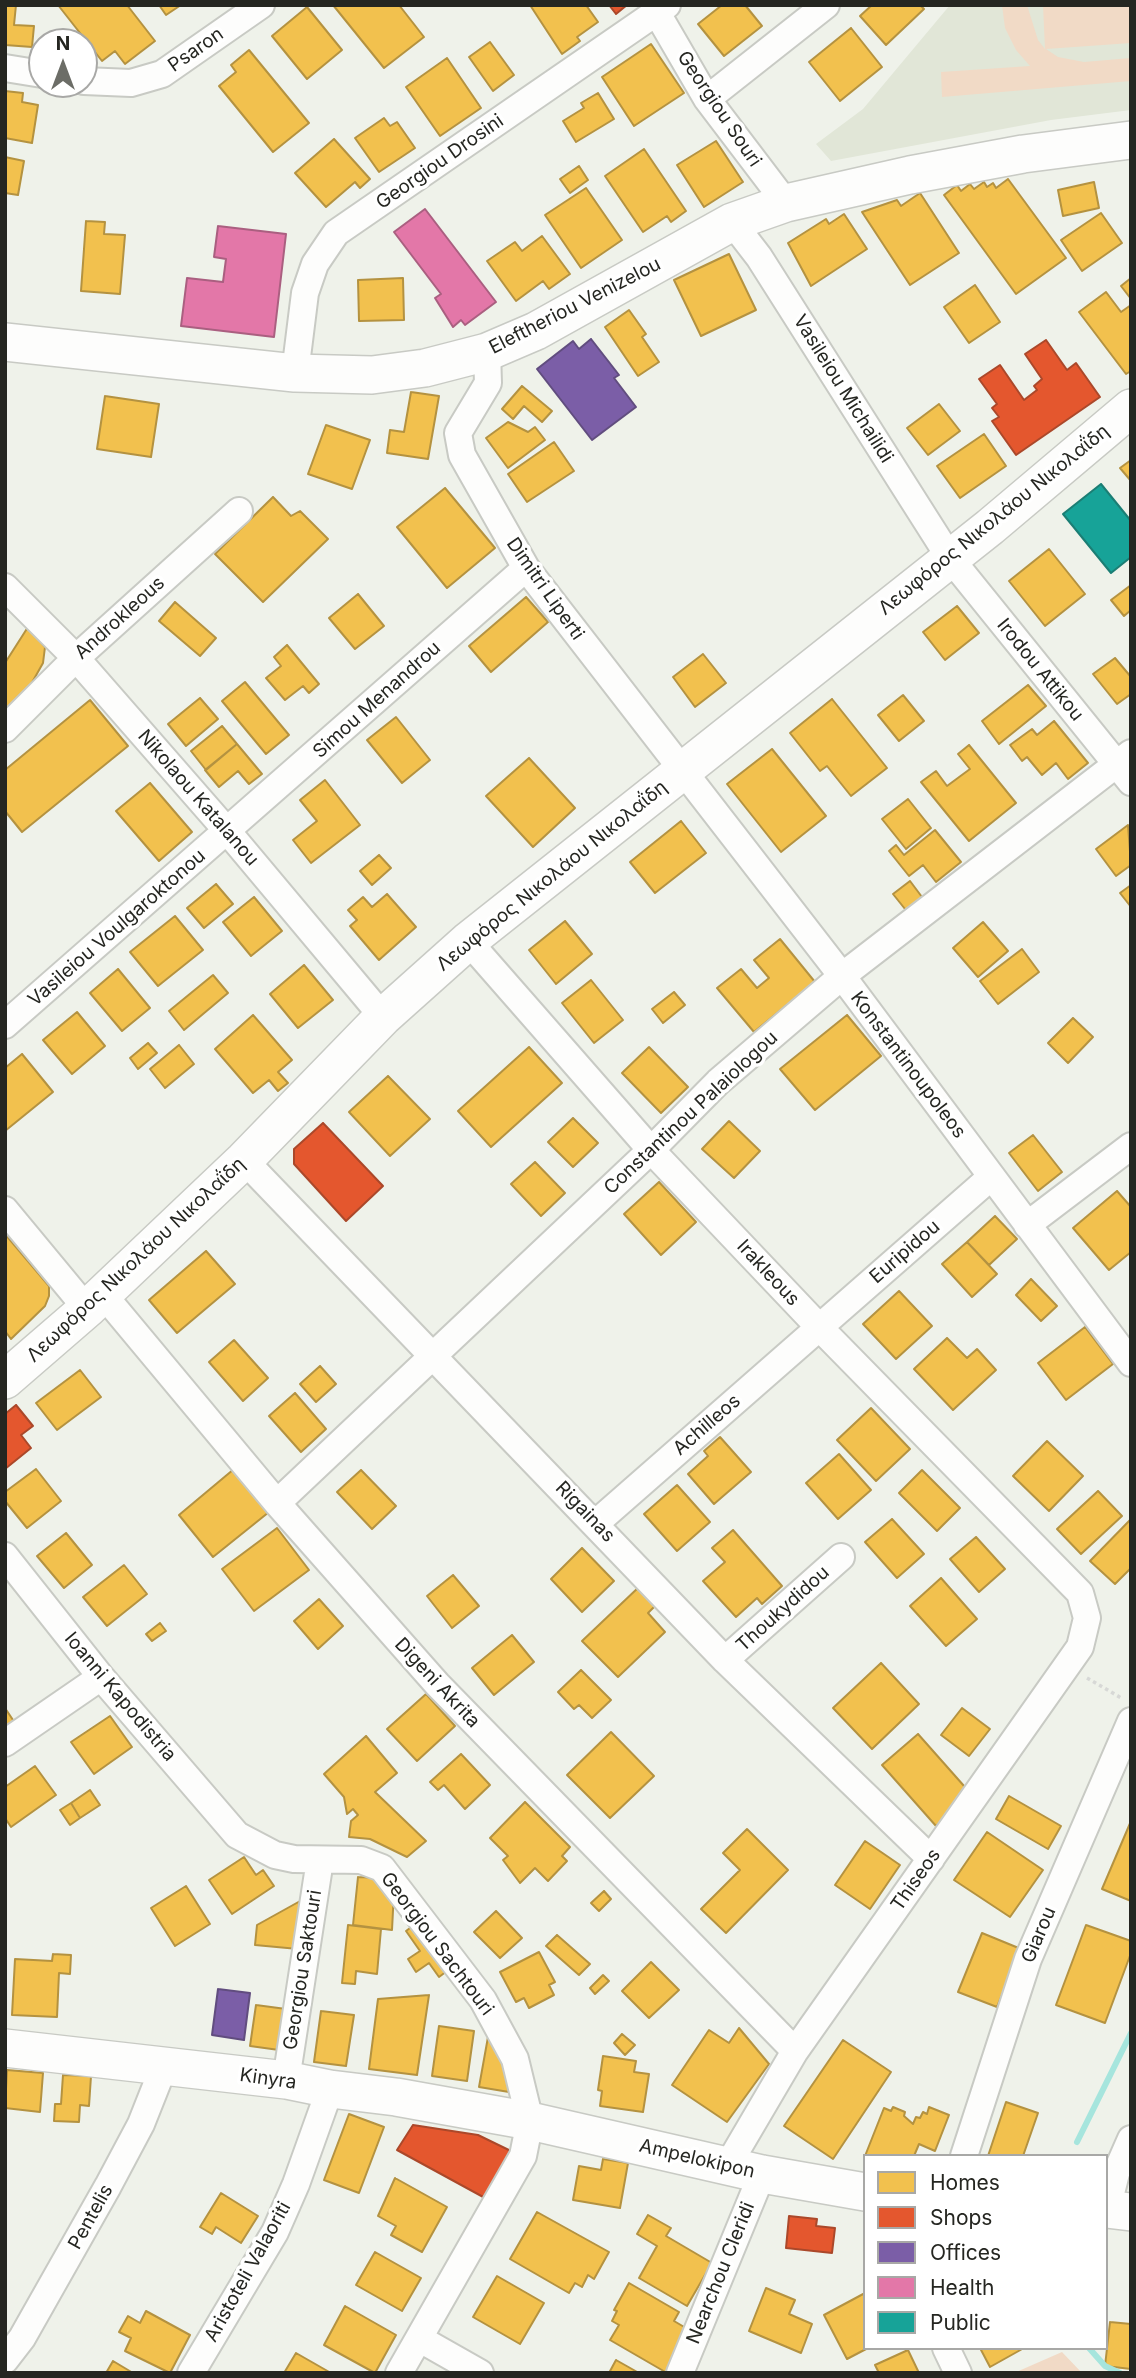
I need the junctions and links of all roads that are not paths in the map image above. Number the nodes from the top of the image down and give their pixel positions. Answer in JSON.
{"nodes":[{"id":1,"x":261,"y":5,"type":"edge"},
{"id":2,"x":826,"y":5,"type":"edge"},
{"id":3,"x":662,"y":9,"type":"edge"},
{"id":4,"x":5,"y":68,"type":"edge"},
{"id":5,"x":28,"y":72,"type":"edge"},
{"id":6,"x":98,"y":81,"type":"edge"},
{"id":7,"x":707,"y":99,"type":"junction"},
{"id":8,"x":1131,"y":140,"type":"edge"},
{"id":9,"x":786,"y":204,"type":"junction"},
{"id":10,"x":732,"y":222,"type":"junction"},
{"id":11,"x":5,"y":342,"type":"edge"},
{"id":12,"x":488,"y":352,"type":"junction"},
{"id":13,"x":295,"y":373,"type":"junction"},
{"id":14,"x":1131,"y":408,"type":"edge"},
{"id":15,"x":239,"y":511,"type":"dead end"},
{"id":16,"x":950,"y":558,"type":"junction"},
{"id":17,"x":526,"y":568,"type":"junction"},
{"id":18,"x":5,"y":587,"type":"edge"},
{"id":19,"x":76,"y":658,"type":"junction"},
{"id":20,"x":5,"y":729,"type":"edge"},
{"id":21,"x":1126,"y":767,"type":"edge"},
{"id":22,"x":680,"y":771,"type":"junction"},
{"id":23,"x":228,"y":832,"type":"junction"},
{"id":24,"x":468,"y":941,"type":"junction"},
{"id":25,"x":842,"y":976,"type":"junction"},
{"id":26,"x":383,"y":1017,"type":"junction"},
{"id":27,"x":5,"y":1025,"type":"edge"},
{"id":28,"x":652,"y":1150,"type":"junction"},
{"id":29,"x":1126,"y":1159,"type":"edge"},
{"id":30,"x":244,"y":1160,"type":"junction"},
{"id":31,"x":991,"y":1177,"type":"junction"},
{"id":32,"x":5,"y":1210,"type":"edge"},
{"id":33,"x":1027,"y":1225,"type":"junction"},
{"id":34,"x":94,"y":1301,"type":"junction"},
{"id":35,"x":819,"y":1327,"type":"junction"},
{"id":36,"x":432,"y":1358,"type":"junction"},
{"id":37,"x":1131,"y":1363,"type":"edge"},
{"id":38,"x":5,"y":1380,"type":"edge"},
{"id":39,"x":277,"y":1503,"type":"junction"},
{"id":40,"x":596,"y":1523,"type":"junction"},
{"id":41,"x":5,"y":1556,"type":"edge"},
{"id":42,"x":841,"y":1557,"type":"dead end"},
{"id":43,"x":1080,"y":1593,"type":"joint"},
{"id":44,"x":725,"y":1660,"type":"junction"},
{"id":45,"x":101,"y":1677,"type":"junction"},
{"id":46,"x":1131,"y":1721,"type":"edge"},
{"id":47,"x":5,"y":1743,"type":"edge"},
{"id":48,"x":237,"y":1835,"type":"joint"},
{"id":49,"x":931,"y":1859,"type":"junction"},
{"id":50,"x":320,"y":1860,"type":"junction"},
{"id":51,"x":5,"y":2048,"type":"edge"},
{"id":52,"x":795,"y":2051,"type":"junction"},
{"id":53,"x":164,"y":2066,"type":"junction"},
{"id":54,"x":286,"y":2080,"type":"junction"},
{"id":55,"x":330,"y":2090,"type":"junction"},
{"id":56,"x":530,"y":2121,"type":"junction"},
{"id":57,"x":1131,"y":2139,"type":"edge"},
{"id":58,"x":965,"y":2154,"type":"edge"},
{"id":59,"x":745,"y":2170,"type":"junction"},
{"id":60,"x":863,"y":2192,"type":"edge"},
{"id":61,"x":1108,"y":2205,"type":"edge"},
{"id":62,"x":1108,"y":2209,"type":"edge"},
{"id":63,"x":1131,"y":2212,"type":"edge"},
{"id":64,"x":420,"y":2339,"type":"junction"},
{"id":65,"x":947,"y":2350,"type":"edge"},
{"id":66,"x":5,"y":2360,"type":"edge"},
{"id":67,"x":191,"y":2373,"type":"edge"},
{"id":68,"x":399,"y":2373,"type":"edge"},
{"id":69,"x":480,"y":2373,"type":"edge"},
{"id":70,"x":680,"y":2373,"type":"edge"},
{"id":71,"x":958,"y":2373,"type":"edge"}],
"edges":[{"from":1,"to":6,"type":"street","name":"Psaron"},
{"from":2,"to":7,"type":"street"},
{"from":3,"to":7,"type":"street","name":"Georgiou Souri"},
{"from":3,"to":13,"type":"street","name":"Georgiou Drosini"},
{"from":4,"to":5,"type":"street"},
{"from":7,"to":9,"type":"street","name":"Georgiou Souri"},
{"from":8,"to":9,"type":"street","name":"Eleftheriou Venizelou"},
{"from":9,"to":10,"type":"street","name":"Eleftheriou Venizelou"},
{"from":10,"to":12,"type":"street","name":"Eleftheriou Venizelou"},
{"from":10,"to":16,"type":"street","name":"Vasileiou Michailidi"},
{"from":11,"to":13,"type":"street","name":"Eleftheriou Venizelou"},
{"from":12,"to":13,"type":"street","name":"Eleftheriou Venizelou"},
{"from":12,"to":17,"type":"street","name":"Dimitri Liperti"},
{"from":14,"to":16,"type":"street","name":"Λεωφόρος Νικολάου Νικολαΐδη"},
{"from":15,"to":19,"type":"street","name":"Androkleous"},
{"from":16,"to":21,"type":"street","name":"Irodou Attikou"},
{"from":16,"to":22,"type":"street","name":"Λεωφόρος Νικολάου Νικολαΐδη"},
{"from":17,"to":22,"type":"street","name":"Dimitri Liperti"},
{"from":17,"to":23,"type":"street","name":"Simou Menandrou"},
{"from":18,"to":19,"type":"street","name":"Nikolaou Katalanou"},
{"from":19,"to":20,"type":"street","name":"Androkleous"},
{"from":19,"to":23,"type":"street","name":"Nikolaou Katalanou"},
{"from":21,"to":25,"type":"street","name":"Constantinou Palaiologou"},
{"from":22,"to":24,"type":"street","name":"Λεωφόρος Νικολάου Νικολαΐδη"},
{"from":22,"to":25,"type":"street","name":"Konstantinoupoleos"},
{"from":23,"to":26,"type":"street","name":"Nikolaou Katalanou"},
{"from":23,"to":27,"type":"street","name":"Vasileiou Voulgaroktonou"},
{"from":24,"to":26,"type":"street","name":"Λεωφόρος Νικολάου Νικολαΐδη"},
{"from":24,"to":28,"type":"street","name":"Irakleous"},
{"from":25,"to":28,"type":"street","name":"Constantinou Palaiologou"},
{"from":25,"to":31,"type":"street","name":"Konstantinoupoleos"},
{"from":26,"to":30,"type":"street","name":"Λεωφόρος Νικολάου Νικολαΐδη"},
{"from":28,"to":35,"type":"street","name":"Irakleous"},
{"from":28,"to":36,"type":"street","name":"Constantinou Palaiologou"},
{"from":29,"to":33,"type":"street"},
{"from":30,"to":34,"type":"street","name":"Λεωφόρος Νικολάου Νικολαΐδη"},
{"from":30,"to":36,"type":"street","name":"Rigainas"},
{"from":31,"to":33,"type":"street","name":"Konstantinoupoleos"},
{"from":31,"to":35,"type":"street","name":"Euripidou"},
{"from":32,"to":34,"type":"street","name":"Digeni Akrita"},
{"from":33,"to":37,"type":"street","name":"Konstantinoupoleos"},
{"from":34,"to":38,"type":"street","name":"Λεωφόρος Νικολάου Νικολαΐδη"},
{"from":34,"to":39,"type":"street","name":"Digeni Akrita"},
{"from":35,"to":40,"type":"street","name":"Achilleos"},
{"from":35,"to":43,"type":"street","name":"Irakleous"},
{"from":36,"to":39,"type":"street","name":"Constantinou Palaiologou"},
{"from":36,"to":40,"type":"street","name":"Rigainas"},
{"from":39,"to":52,"type":"street","name":"Digeni Akrita"},
{"from":40,"to":44,"type":"street","name":"Rigainas"},
{"from":41,"to":45,"type":"street","name":"Ioanni Kapodistria"},
{"from":42,"to":44,"type":"street","name":"Thoukydidou"},
{"from":43,"to":49,"type":"street","name":"Thiseos"},
{"from":44,"to":49,"type":"street","name":"Rigainas"},
{"from":45,"to":47,"type":"street"},
{"from":45,"to":48,"type":"street","name":"Ioanni Kapodistria"},
{"from":46,"to":58,"type":"street","name":"Giarou"},
{"from":48,"to":50,"type":"street","name":"Georgiou Sachtouri"},
{"from":49,"to":52,"type":"street","name":"Thiseos"},
{"from":50,"to":54,"type":"street","name":"Georgiou Saktouri"},
{"from":50,"to":56,"type":"street","name":"Georgiou Sachtouri"},
{"from":51,"to":53,"type":"street","name":"Kinyra"},
{"from":52,"to":59,"type":"street","name":"Thiseos"},
{"from":53,"to":54,"type":"street","name":"Kinyra"},
{"from":53,"to":66,"type":"street","name":"Pentelis"},
{"from":54,"to":55,"type":"street","name":"Kinyra"},
{"from":55,"to":56,"type":"street","name":"Kinyra"},
{"from":55,"to":67,"type":"street","name":"Aristoteli Valaoriti"},
{"from":56,"to":59,"type":"street","name":"Ampelokipon"},
{"from":56,"to":64,"type":"street"},
{"from":57,"to":61,"type":"street"},
{"from":59,"to":60,"type":"street","name":"Ampelokipon"},
{"from":59,"to":70,"type":"street","name":"Nearchou Cleridi"},
{"from":62,"to":63,"type":"street"},
{"from":64,"to":68,"type":"street"},
{"from":64,"to":69,"type":"street"},
{"from":65,"to":71,"type":"street"}]}
